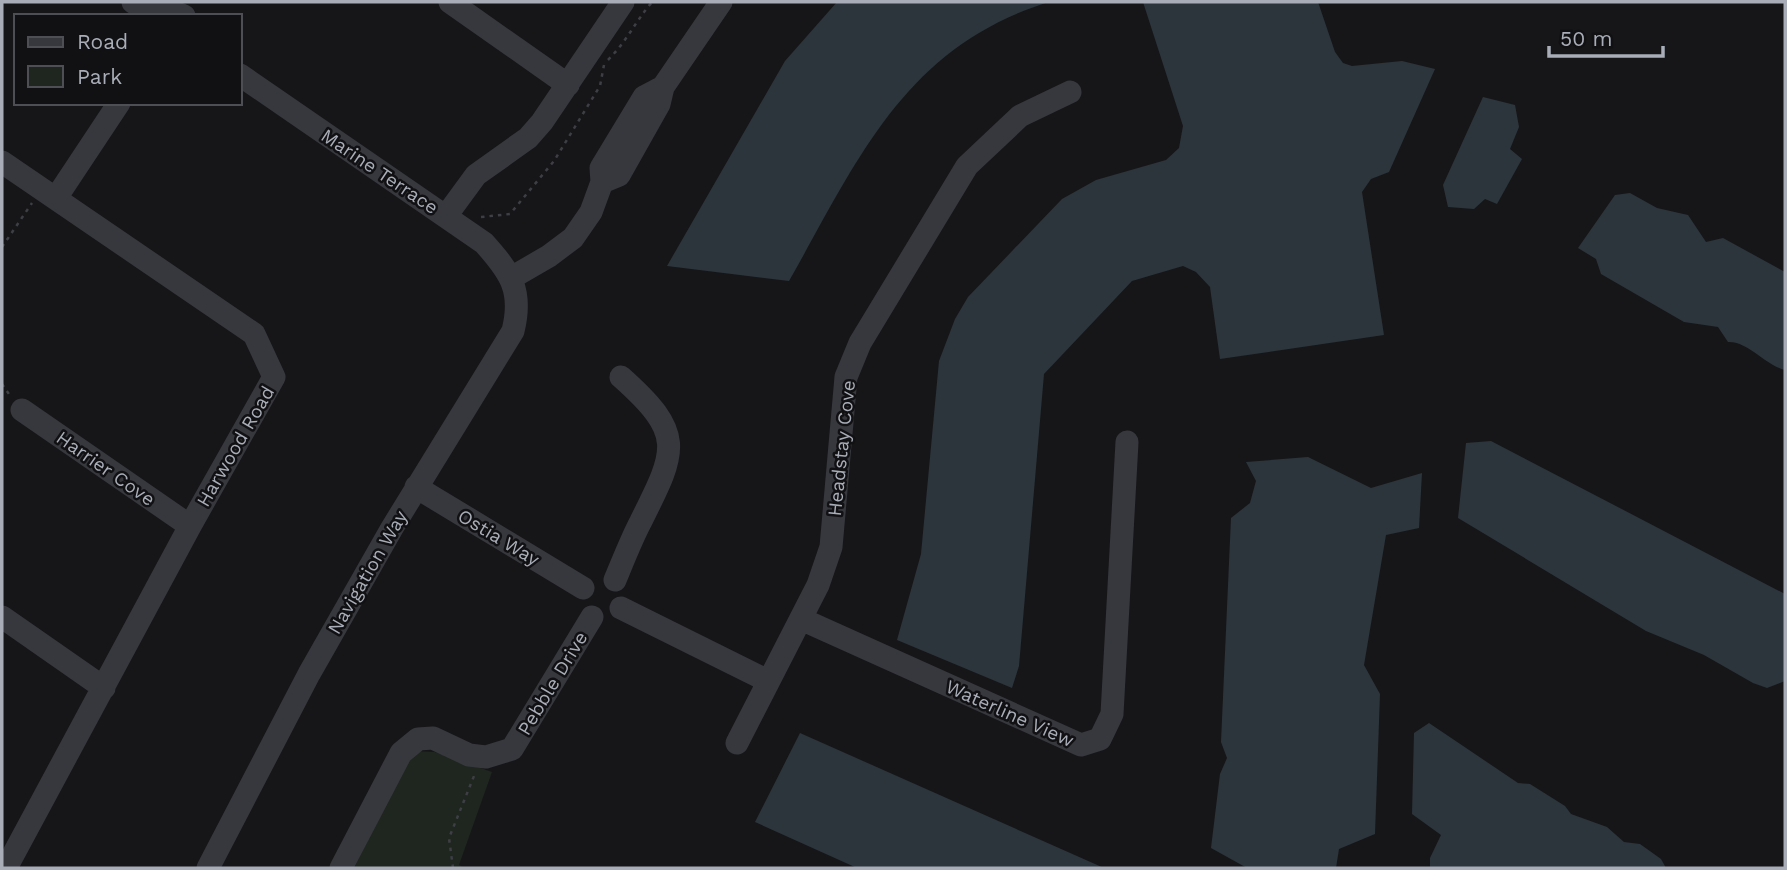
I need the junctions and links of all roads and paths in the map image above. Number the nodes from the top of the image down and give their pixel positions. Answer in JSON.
{"nodes":[{"id":1,"x":133,"y":2,"type":"edge"},
{"id":2,"x":450,"y":2,"type":"edge"},
{"id":3,"x":623,"y":2,"type":"edge"},
{"id":4,"x":652,"y":2,"type":"edge"},
{"id":5,"x":721,"y":2,"type":"edge"},
{"id":6,"x":183,"y":10,"type":"edge"},
{"id":7,"x":151,"y":14,"type":"edge"},
{"id":8,"x":155,"y":14,"type":"edge"},
{"id":9,"x":242,"y":76,"type":"edge"},
{"id":10,"x":568,"y":85,"type":"junction"},
{"id":11,"x":1070,"y":92,"type":"dead end"},
{"id":12,"x":117,"y":105,"type":"edge"},
{"id":13,"x":2,"y":162,"type":"edge"},
{"id":14,"x":49,"y":194,"type":"junction"},
{"id":15,"x":446,"y":216,"type":"junction"},
{"id":16,"x":484,"y":243,"type":"junction"},
{"id":17,"x":2,"y":247,"type":"edge"},
{"id":18,"x":511,"y":278,"type":"junction"},
{"id":19,"x":621,"y":377,"type":"dead end"},
{"id":20,"x":22,"y":410,"type":"dead end"},
{"id":21,"x":1127,"y":442,"type":"dead end"},
{"id":22,"x":416,"y":487,"type":"junction"},
{"id":23,"x":190,"y":526,"type":"junction"},
{"id":24,"x":615,"y":580,"type":"junction"},
{"id":25,"x":583,"y":588,"type":"junction"},
{"id":26,"x":621,"y":608,"type":"junction"},
{"id":27,"x":2,"y":617,"type":"edge"},
{"id":28,"x":592,"y":617,"type":"junction"},
{"id":29,"x":801,"y":619,"type":"junction"},
{"id":30,"x":768,"y":681,"type":"junction"},
{"id":31,"x":104,"y":688,"type":"junction"},
{"id":32,"x":737,"y":743,"type":"dead end"},
{"id":33,"x":481,"y":757,"type":"junction"},
{"id":34,"x":7,"y":856,"type":"edge"},
{"id":35,"x":208,"y":868,"type":"edge"},
{"id":36,"x":341,"y":868,"type":"edge"},
{"id":37,"x":453,"y":868,"type":"edge"}],
"edges":[{"from":1,"to":7,"type":"street"},
{"from":2,"to":10,"type":"street"},
{"from":3,"to":10,"type":"street"},
{"from":4,"to":16,"type":"path"},
{"from":5,"to":18,"type":"street"},
{"from":6,"to":8,"type":"street"},
{"from":9,"to":15,"type":"street","name":"Marine Terrace"},
{"from":10,"to":15,"type":"street"},
{"from":11,"to":29,"type":"street","name":"Headstay Cove"},
{"from":12,"to":14,"type":"street"},
{"from":13,"to":14,"type":"street","name":"Harwood Road"},
{"from":14,"to":17,"type":"path"},
{"from":14,"to":23,"type":"street","name":"Harwood Road"},
{"from":15,"to":16,"type":"street","name":"Marine Terrace"},
{"from":16,"to":18,"type":"street","name":"Marine Terrace"},
{"from":18,"to":22,"type":"street","name":"Navigation Way"},
{"from":19,"to":24,"type":"street"},
{"from":20,"to":23,"type":"street","name":"Harrier Cove"},
{"from":21,"to":29,"type":"street","name":"Waterline View"},
{"from":22,"to":25,"type":"street","name":"Ostia Way"},
{"from":22,"to":35,"type":"street","name":"Navigation Way"},
{"from":23,"to":31,"type":"street","name":"Harwood Road"},
{"from":24,"to":25,"type":"street"},
{"from":24,"to":26,"type":"street"},
{"from":25,"to":28,"type":"street"},
{"from":26,"to":28,"type":"street"},
{"from":26,"to":30,"type":"street"},
{"from":27,"to":31,"type":"street"},
{"from":28,"to":33,"type":"street","name":"Pebble Drive"},
{"from":29,"to":30,"type":"street","name":"Headstay Cove"},
{"from":30,"to":32,"type":"street","name":"Headstay Cove"},
{"from":31,"to":34,"type":"street","name":"Harwood Road"},
{"from":33,"to":36,"type":"street"},
{"from":33,"to":37,"type":"path"}]}
